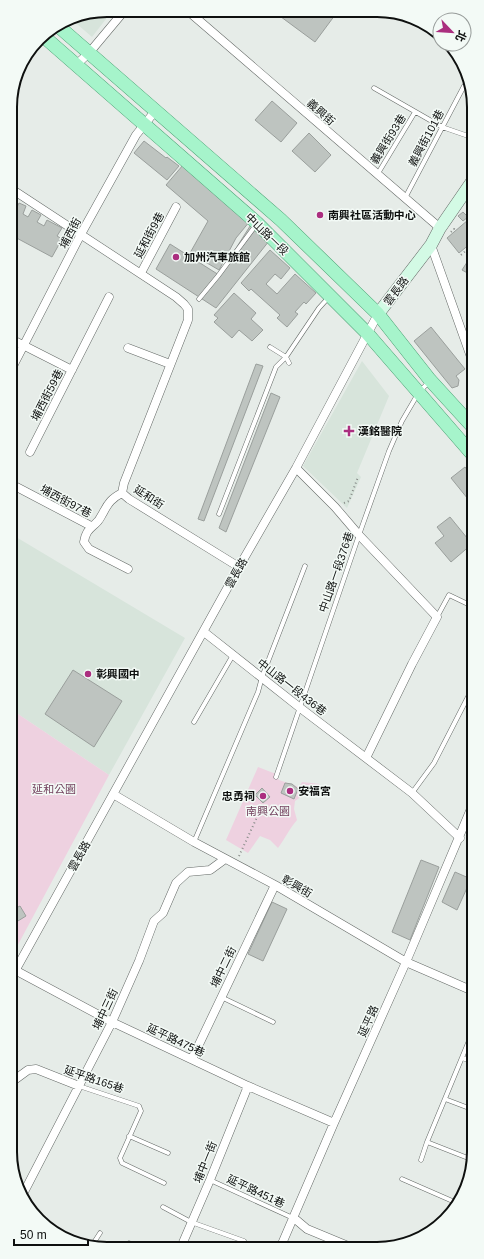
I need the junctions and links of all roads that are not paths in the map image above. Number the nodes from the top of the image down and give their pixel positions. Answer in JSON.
{"nodes":[{"id":1,"x":119,"y":17,"type":"edge"},
{"id":2,"x":196,"y":17,"type":"edge"},
{"id":3,"x":62,"y":29,"type":"edge"},
{"id":4,"x":47,"y":40,"type":"edge"},
{"id":5,"x":89,"y":53,"type":"junction"},
{"id":6,"x":76,"y":65,"type":"junction"},
{"id":7,"x":464,"y":86,"type":"dead end"},
{"id":8,"x":374,"y":88,"type":"dead end"},
{"id":9,"x":156,"y":110,"type":"junction"},
{"id":10,"x":416,"y":112,"type":"junction"},
{"id":11,"x":145,"y":124,"type":"junction"},
{"id":12,"x":442,"y":126,"type":"junction"},
{"id":13,"x":467,"y":135,"type":"edge"},
{"id":14,"x":377,"y":175,"type":"junction"},
{"id":15,"x":17,"y":193,"type":"edge"},
{"id":16,"x":467,"y":193,"type":"edge"},
{"id":17,"x":405,"y":198,"type":"junction"},
{"id":18,"x":176,"y":207,"type":"dead end"},
{"id":19,"x":257,"y":223,"type":"junction"},
{"id":20,"x":440,"y":228,"type":"junction"},
{"id":21,"x":81,"y":234,"type":"junction"},
{"id":22,"x":430,"y":245,"type":"junction"},
{"id":23,"x":141,"y":273,"type":"junction"},
{"id":24,"x":330,"y":295,"type":"junction"},
{"id":25,"x":109,"y":297,"type":"dead end"},
{"id":26,"x":199,"y":299,"type":"dead end"},
{"id":27,"x":378,"y":314,"type":"junction"},
{"id":28,"x":367,"y":332,"type":"junction"},
{"id":29,"x":17,"y":341,"type":"edge"},
{"id":30,"x":24,"y":345,"type":"junction"},
{"id":31,"x":467,"y":346,"type":"edge"},
{"id":32,"x":270,"y":347,"type":"dead end"},
{"id":33,"x":128,"y":348,"type":"dead end"},
{"id":34,"x":286,"y":357,"type":"junction"},
{"id":35,"x":17,"y":358,"type":"edge"},
{"id":36,"x":289,"y":363,"type":"dead end"},
{"id":37,"x":170,"y":364,"type":"junction"},
{"id":38,"x":72,"y":370,"type":"junction"},
{"id":39,"x":430,"y":380,"type":"junction"},
{"id":40,"x":419,"y":392,"type":"junction"},
{"id":41,"x":467,"y":421,"type":"edge"},
{"id":42,"x":467,"y":448,"type":"edge"},
{"id":43,"x":30,"y":452,"type":"dead end"},
{"id":44,"x":296,"y":468,"type":"junction"},
{"id":45,"x":17,"y":487,"type":"edge"},
{"id":46,"x":122,"y":493,"type":"junction"},
{"id":47,"x":219,"y":514,"type":"dead end"},
{"id":48,"x":91,"y":526,"type":"junction"},
{"id":49,"x":359,"y":534,"type":"junction"},
{"id":50,"x":305,"y":566,"type":"dead end"},
{"id":51,"x":239,"y":567,"type":"junction"},
{"id":52,"x":128,"y":569,"type":"dead end"},
{"id":53,"x":467,"y":604,"type":"edge"},
{"id":54,"x":437,"y":617,"type":"junction"},
{"id":55,"x":204,"y":632,"type":"junction"},
{"id":56,"x":233,"y":654,"type":"junction"},
{"id":57,"x":262,"y":677,"type":"junction"},
{"id":58,"x":467,"y":699,"type":"edge"},
{"id":59,"x":299,"y":707,"type":"junction"},
{"id":60,"x":194,"y":722,"type":"dead end"},
{"id":61,"x":366,"y":758,"type":"junction"},
{"id":62,"x":276,"y":777,"type":"dead end"},
{"id":63,"x":412,"y":793,"type":"junction"},
{"id":64,"x":114,"y":794,"type":"junction"},
{"id":65,"x":467,"y":820,"type":"edge"},
{"id":66,"x":460,"y":838,"type":"junction"},
{"id":67,"x":194,"y":842,"type":"junction"},
{"id":68,"x":226,"y":859,"type":"junction"},
{"id":69,"x":275,"y":885,"type":"junction"},
{"id":70,"x":406,"y":962,"type":"junction"},
{"id":71,"x":17,"y":965,"type":"edge"},
{"id":72,"x":17,"y":972,"type":"edge"},
{"id":73,"x":467,"y":988,"type":"edge"},
{"id":74,"x":220,"y":997,"type":"junction"},
{"id":75,"x":112,"y":1022,"type":"junction"},
{"id":76,"x":273,"y":1022,"type":"dead end"},
{"id":77,"x":467,"y":1046,"type":"edge"},
{"id":78,"x":462,"y":1058,"type":"junction"},
{"id":79,"x":192,"y":1059,"type":"junction"},
{"id":80,"x":467,"y":1060,"type":"edge"},
{"id":81,"x":17,"y":1078,"type":"edge"},
{"id":82,"x":79,"y":1086,"type":"junction"},
{"id":83,"x":248,"y":1086,"type":"junction"},
{"id":84,"x":445,"y":1099,"type":"junction"},
{"id":85,"x":467,"y":1107,"type":"edge"},
{"id":86,"x":334,"y":1123,"type":"junction"},
{"id":87,"x":129,"y":1136,"type":"junction"},
{"id":88,"x":427,"y":1142,"type":"junction"},
{"id":89,"x":168,"y":1153,"type":"dead end"},
{"id":90,"x":467,"y":1158,"type":"edge"},
{"id":91,"x":421,"y":1160,"type":"dead end"},
{"id":92,"x":210,"y":1180,"type":"junction"},
{"id":93,"x":402,"y":1180,"type":"dead end"},
{"id":94,"x":164,"y":1183,"type":"dead end"},
{"id":95,"x":25,"y":1189,"type":"edge"},
{"id":96,"x":452,"y":1201,"type":"edge"},
{"id":97,"x":163,"y":1207,"type":"dead end"},
{"id":98,"x":294,"y":1218,"type":"junction"},
{"id":99,"x":191,"y":1222,"type":"junction"},
{"id":100,"x":100,"y":1233,"type":"dead end"},
{"id":101,"x":95,"y":1241,"type":"edge"},
{"id":102,"x":244,"y":1241,"type":"dead end"},
{"id":103,"x":183,"y":1242,"type":"edge"},
{"id":104,"x":284,"y":1242,"type":"edge"},
{"id":105,"x":339,"y":1242,"type":"edge"}],
"edges":[{"from":1,"to":5,"type":"street"},
{"from":2,"to":14,"type":"street","name":"義興街"},
{"from":3,"to":5,"type":"main road","name":"中山路一段"},
{"from":4,"to":6,"type":"main road","name":"中山路一段"},
{"from":5,"to":6,"type":"street"},
{"from":5,"to":9,"type":"main road","name":"中山路一段"},
{"from":6,"to":11,"type":"main road","name":"中山路一段"},
{"from":7,"to":12,"type":"lane","name":"義興街101巷"},
{"from":8,"to":10,"type":"lane"},
{"from":9,"to":11,"type":"street","name":"埔西街"},
{"from":9,"to":27,"type":"main road","name":"中山路一段"},
{"from":10,"to":12,"type":"lane"},
{"from":10,"to":14,"type":"lane","name":"義興街93巷"},
{"from":11,"to":19,"type":"main road","name":"中山路一段"},
{"from":11,"to":21,"type":"street","name":"埔西街"},
{"from":12,"to":13,"type":"lane"},
{"from":12,"to":17,"type":"lane","name":"義興街101巷"},
{"from":14,"to":17,"type":"street","name":"義興街"},
{"from":15,"to":21,"type":"street","name":"延和街"},
{"from":16,"to":20,"type":"street","name":"雲長路"},
{"from":17,"to":20,"type":"street","name":"義興街"},
{"from":18,"to":23,"type":"street","name":"延和街9巷"},
{"from":19,"to":24,"type":"main road","name":"中山路一段"},
{"from":19,"to":26,"type":"lane"},
{"from":20,"to":22,"type":"street","name":"雲長路"},
{"from":21,"to":23,"type":"street","name":"延和街"},
{"from":21,"to":30,"type":"street","name":"埔西街"},
{"from":22,"to":27,"type":"street","name":"雲長路"},
{"from":22,"to":31,"type":"street"},
{"from":23,"to":37,"type":"street","name":"延和街"},
{"from":24,"to":28,"type":"main road","name":"中山路一段"},
{"from":24,"to":34,"type":"lane"},
{"from":25,"to":38,"type":"street","name":"埔西街59巷"},
{"from":27,"to":28,"type":"street","name":"雲長路"},
{"from":27,"to":39,"type":"main road","name":"中山路一段"},
{"from":28,"to":40,"type":"main road","name":"中山路一段"},
{"from":28,"to":44,"type":"street","name":"雲長路"},
{"from":29,"to":30,"type":"street","name":"埔西街59巷"},
{"from":30,"to":35,"type":"street","name":"埔西街"},
{"from":30,"to":38,"type":"street","name":"埔西街59巷"},
{"from":32,"to":34,"type":"lane"},
{"from":33,"to":37,"type":"street"},
{"from":34,"to":36,"type":"lane"},
{"from":34,"to":47,"type":"lane"},
{"from":37,"to":46,"type":"street","name":"延和街"},
{"from":38,"to":43,"type":"street","name":"埔西街59巷"},
{"from":39,"to":40,"type":"lane","name":"中山路一段376巷"},
{"from":39,"to":41,"type":"main road","name":"中山路一段"},
{"from":40,"to":42,"type":"main road","name":"中山路一段"},
{"from":40,"to":49,"type":"lane","name":"中山路一段376巷"},
{"from":44,"to":49,"type":"street"},
{"from":44,"to":51,"type":"street","name":"雲長路"},
{"from":45,"to":48,"type":"street","name":"埔西街97巷"},
{"from":46,"to":48,"type":"street"},
{"from":46,"to":51,"type":"street","name":"延和街"},
{"from":48,"to":52,"type":"street","name":"埔西街97巷"},
{"from":49,"to":54,"type":"street"},
{"from":49,"to":59,"type":"lane","name":"中山路一段376巷"},
{"from":50,"to":57,"type":"lane"},
{"from":51,"to":55,"type":"street","name":"雲長路"},
{"from":53,"to":54,"type":"lane"},
{"from":54,"to":61,"type":"street"},
{"from":55,"to":56,"type":"street","name":"中山路一段436巷"},
{"from":55,"to":64,"type":"street","name":"雲長路"},
{"from":56,"to":57,"type":"street","name":"中山路一段436巷"},
{"from":56,"to":60,"type":"lane"},
{"from":57,"to":59,"type":"street","name":"中山路一段436巷"},
{"from":57,"to":67,"type":"lane"},
{"from":58,"to":63,"type":"lane"},
{"from":59,"to":61,"type":"street","name":"中山路一段436巷"},
{"from":59,"to":62,"type":"lane","name":"中山路一段376巷"},
{"from":61,"to":63,"type":"street","name":"中山路一段436巷"},
{"from":63,"to":66,"type":"street","name":"中山路一段436巷"},
{"from":64,"to":67,"type":"street","name":"彰興街"},
{"from":64,"to":71,"type":"street","name":"雲長路"},
{"from":65,"to":66,"type":"street","name":"延平路"},
{"from":66,"to":70,"type":"street","name":"延平路"},
{"from":67,"to":68,"type":"street","name":"彰興街"},
{"from":68,"to":69,"type":"street","name":"彰興街"},
{"from":68,"to":75,"type":"street","name":"埔中三街"},
{"from":69,"to":70,"type":"street","name":"彰興街"},
{"from":69,"to":74,"type":"street","name":"埔中二街"},
{"from":70,"to":73,"type":"street","name":"彰興街"},
{"from":70,"to":86,"type":"street","name":"延平路"},
{"from":72,"to":75,"type":"street","name":"延平路475巷"},
{"from":74,"to":76,"type":"lane"},
{"from":74,"to":79,"type":"street","name":"埔中二街"},
{"from":75,"to":79,"type":"street","name":"延平路475巷"},
{"from":75,"to":82,"type":"street","name":"埔中三街"},
{"from":77,"to":78,"type":"lane"},
{"from":78,"to":80,"type":"lane"},
{"from":78,"to":84,"type":"lane"},
{"from":79,"to":83,"type":"street","name":"延平路475巷"},
{"from":81,"to":82,"type":"street","name":"延平路165巷"},
{"from":82,"to":87,"type":"lane","name":"延平路165巷"},
{"from":82,"to":95,"type":"street","name":"埔中三街"},
{"from":83,"to":86,"type":"street","name":"延平路475巷"},
{"from":83,"to":92,"type":"street","name":"埔中一街"},
{"from":84,"to":85,"type":"lane"},
{"from":84,"to":88,"type":"lane"},
{"from":86,"to":98,"type":"street","name":"延平路"},
{"from":87,"to":89,"type":"lane"},
{"from":87,"to":94,"type":"lane","name":"延平路165巷"},
{"from":88,"to":90,"type":"lane"},
{"from":88,"to":91,"type":"lane"},
{"from":92,"to":98,"type":"lane","name":"延平路451巷"},
{"from":92,"to":99,"type":"street","name":"埔中一街"},
{"from":93,"to":96,"type":"lane"},
{"from":97,"to":99,"type":"lane"},
{"from":98,"to":104,"type":"street","name":"延平路"},
{"from":98,"to":105,"type":"street"},
{"from":99,"to":102,"type":"lane"},
{"from":99,"to":103,"type":"street","name":"埔中一街"},
{"from":100,"to":101,"type":"lane"}]}
